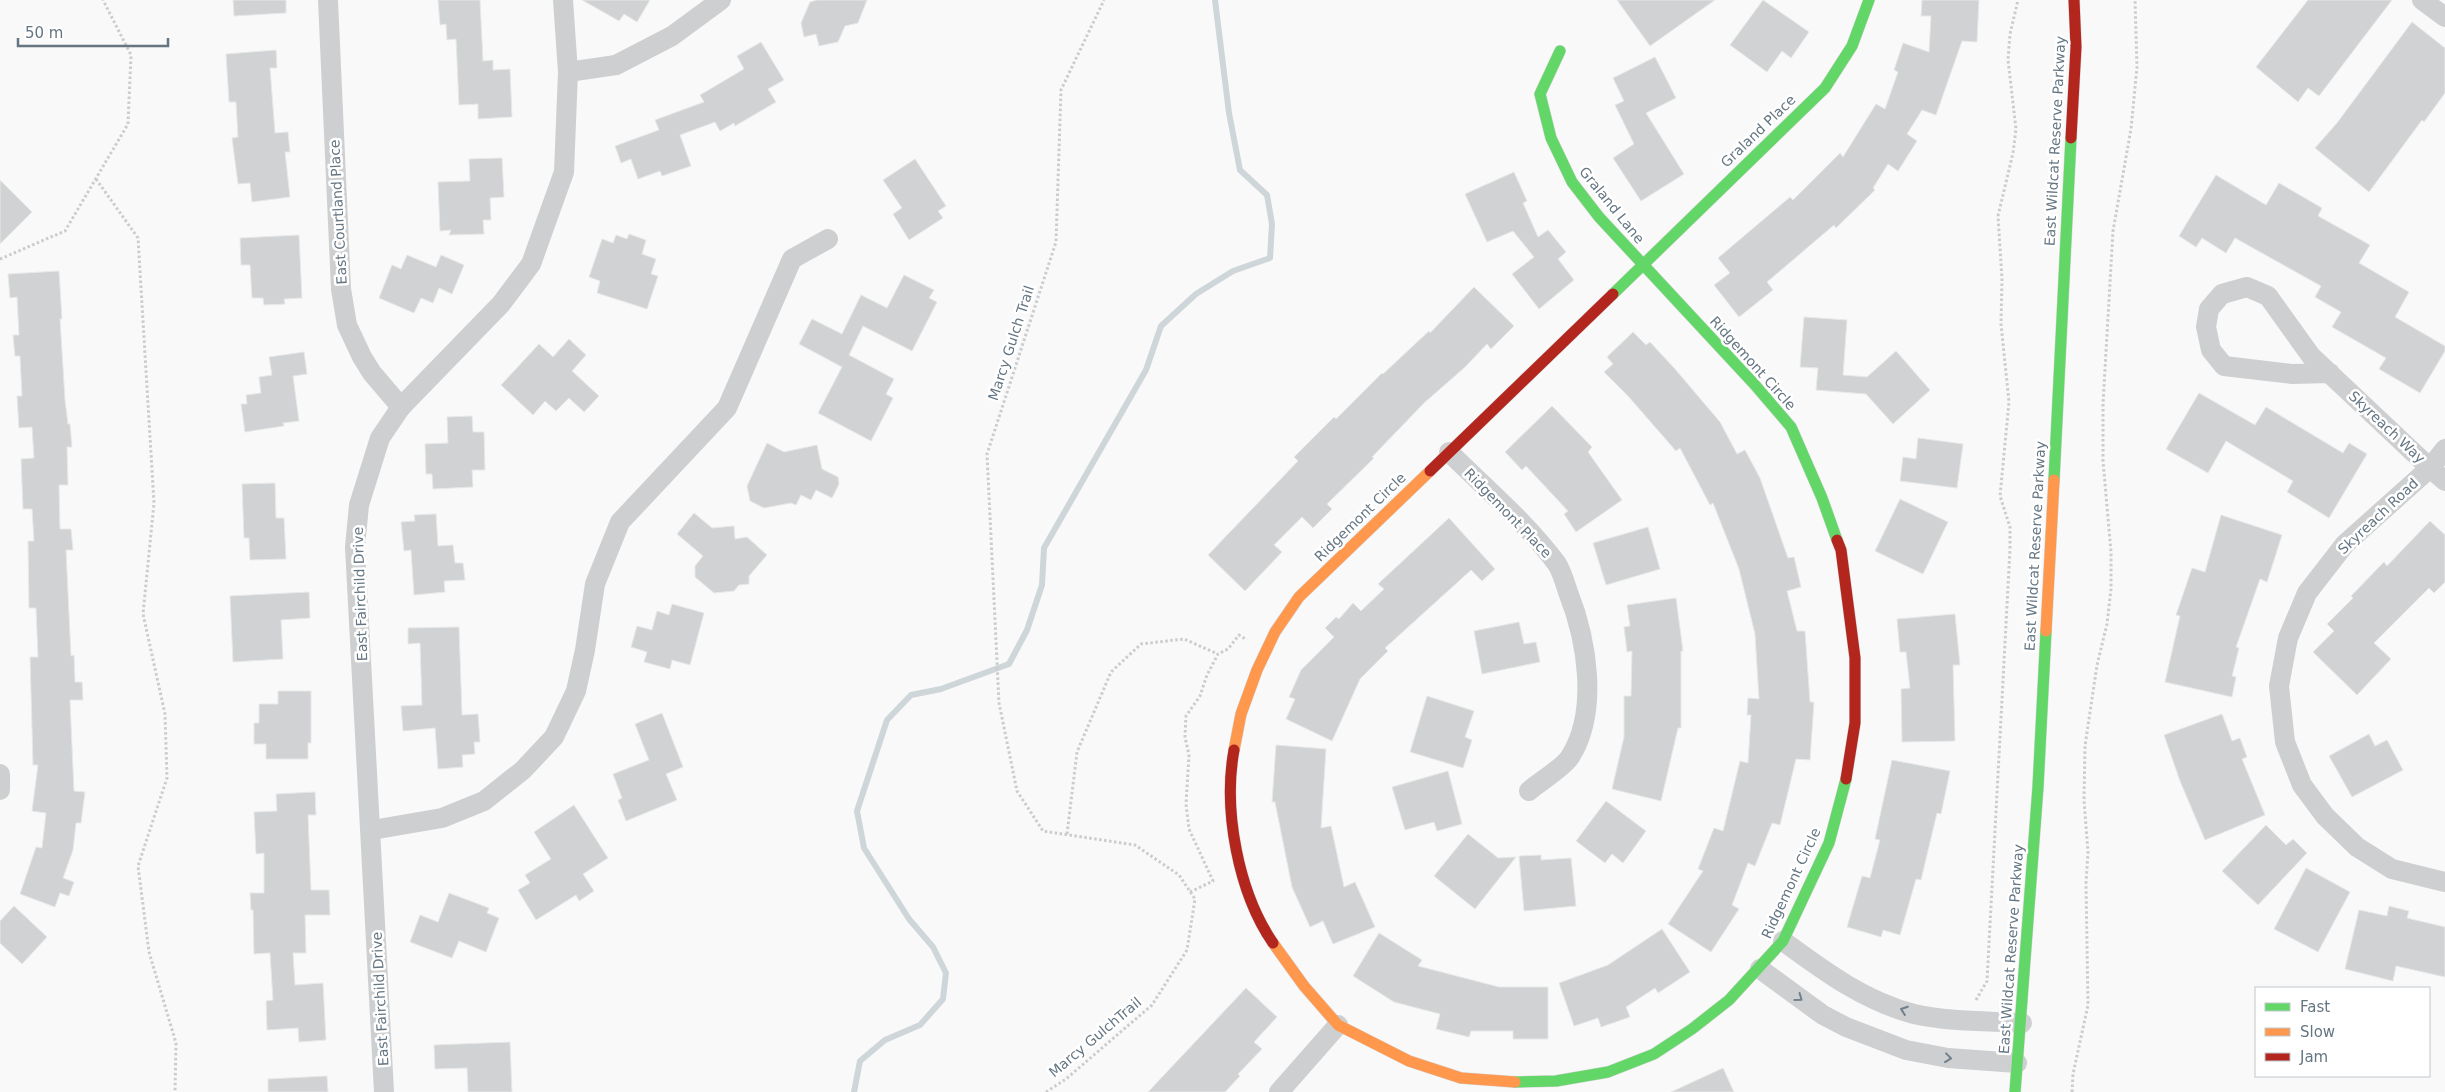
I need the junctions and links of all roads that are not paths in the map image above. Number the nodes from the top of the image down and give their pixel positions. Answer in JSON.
{"nodes":[{"id":1,"x":328,"y":0,"type":"edge"},
{"id":2,"x":563,"y":0,"type":"edge"},
{"id":3,"x":721,"y":0,"type":"edge"},
{"id":4,"x":1869,"y":0,"type":"edge"},
{"id":5,"x":2074,"y":0,"type":"edge"},
{"id":6,"x":2422,"y":0,"type":"edge"},
{"id":7,"x":2445,"y":17,"type":"edge"},
{"id":8,"x":1560,"y":51,"type":"dead end"},
{"id":9,"x":568,"y":72,"type":"junction"},
{"id":10,"x":828,"y":239,"type":"dead end"},
{"id":11,"x":1642,"y":265,"type":"junction"},
{"id":12,"x":2330,"y":373,"type":"junction"},
{"id":13,"x":401,"y":407,"type":"junction"},
{"id":14,"x":2445,"y":449,"type":"edge"},
{"id":15,"x":1449,"y":452,"type":"junction"},
{"id":16,"x":2430,"y":468,"type":"junction"},
{"id":17,"x":2445,"y":481,"type":"edge"},
{"id":18,"x":0,"y":774,"type":"edge"},
{"id":19,"x":0,"y":790,"type":"edge"},
{"id":20,"x":1529,"y":791,"type":"dead end"},
{"id":21,"x":372,"y":830,"type":"junction"},
{"id":22,"x":2445,"y":882,"type":"edge"},
{"id":23,"x":1783,"y":941,"type":"junction"},
{"id":24,"x":1760,"y":969,"type":"junction"},
{"id":25,"x":2022,"y":1023,"type":"junction"},
{"id":26,"x":1338,"y":1025,"type":"junction"},
{"id":27,"x":2018,"y":1063,"type":"junction"},
{"id":28,"x":384,"y":1092,"type":"edge"},
{"id":29,"x":1279,"y":1092,"type":"edge"},
{"id":30,"x":2015,"y":1092,"type":"edge"}],
"edges":[{"from":1,"to":13,"type":"street","name":"East Courtland Place"},
{"from":2,"to":9,"type":"street","name":"East Fairchild Drive"},
{"from":3,"to":9,"type":"street"},
{"from":4,"to":11,"type":"street","name":"Graland Place"},
{"from":5,"to":25,"type":"street","name":"East Wildcat Reserve Parkway"},
{"from":6,"to":7,"type":"street"},
{"from":8,"to":11,"type":"street","name":"Graland Lane"},
{"from":9,"to":13,"type":"street","name":"East Fairchild Drive"},
{"from":10,"to":21,"type":"street"},
{"from":11,"to":15,"type":"street","name":"Ridgemont Circle"},
{"from":11,"to":23,"type":"street","name":"Ridgemont Circle"},
{"from":12,"to":12,"type":"street","name":"Skyreach Way"},
{"from":12,"to":16,"type":"street","name":"Skyreach Way"},
{"from":13,"to":21,"type":"street","name":"East Fairchild Drive"},
{"from":14,"to":16,"type":"street","name":"Skyreach Road"},
{"from":15,"to":20,"type":"street","name":"Ridgemont Place"},
{"from":15,"to":26,"type":"street","name":"Ridgemont Circle"},
{"from":16,"to":17,"type":"street","name":"Skyreach Way"},
{"from":16,"to":22,"type":"street","name":"Skyreach Road"},
{"from":18,"to":19,"type":"street"},
{"from":21,"to":28,"type":"street","name":"East Fairchild Drive"},
{"from":23,"to":24,"type":"street","name":"Ridgemont Circle"},
{"from":25,"to":23,"type":"street","one_way":true},
{"from":24,"to":26,"type":"street","name":"Ridgemont Circle"},
{"from":24,"to":27,"type":"street","one_way":true},
{"from":25,"to":27,"type":"street","name":"East Wildcat Reserve Parkway"},
{"from":26,"to":29,"type":"street"},
{"from":27,"to":30,"type":"street","name":"East Wildcat Reserve Parkway"}]}
